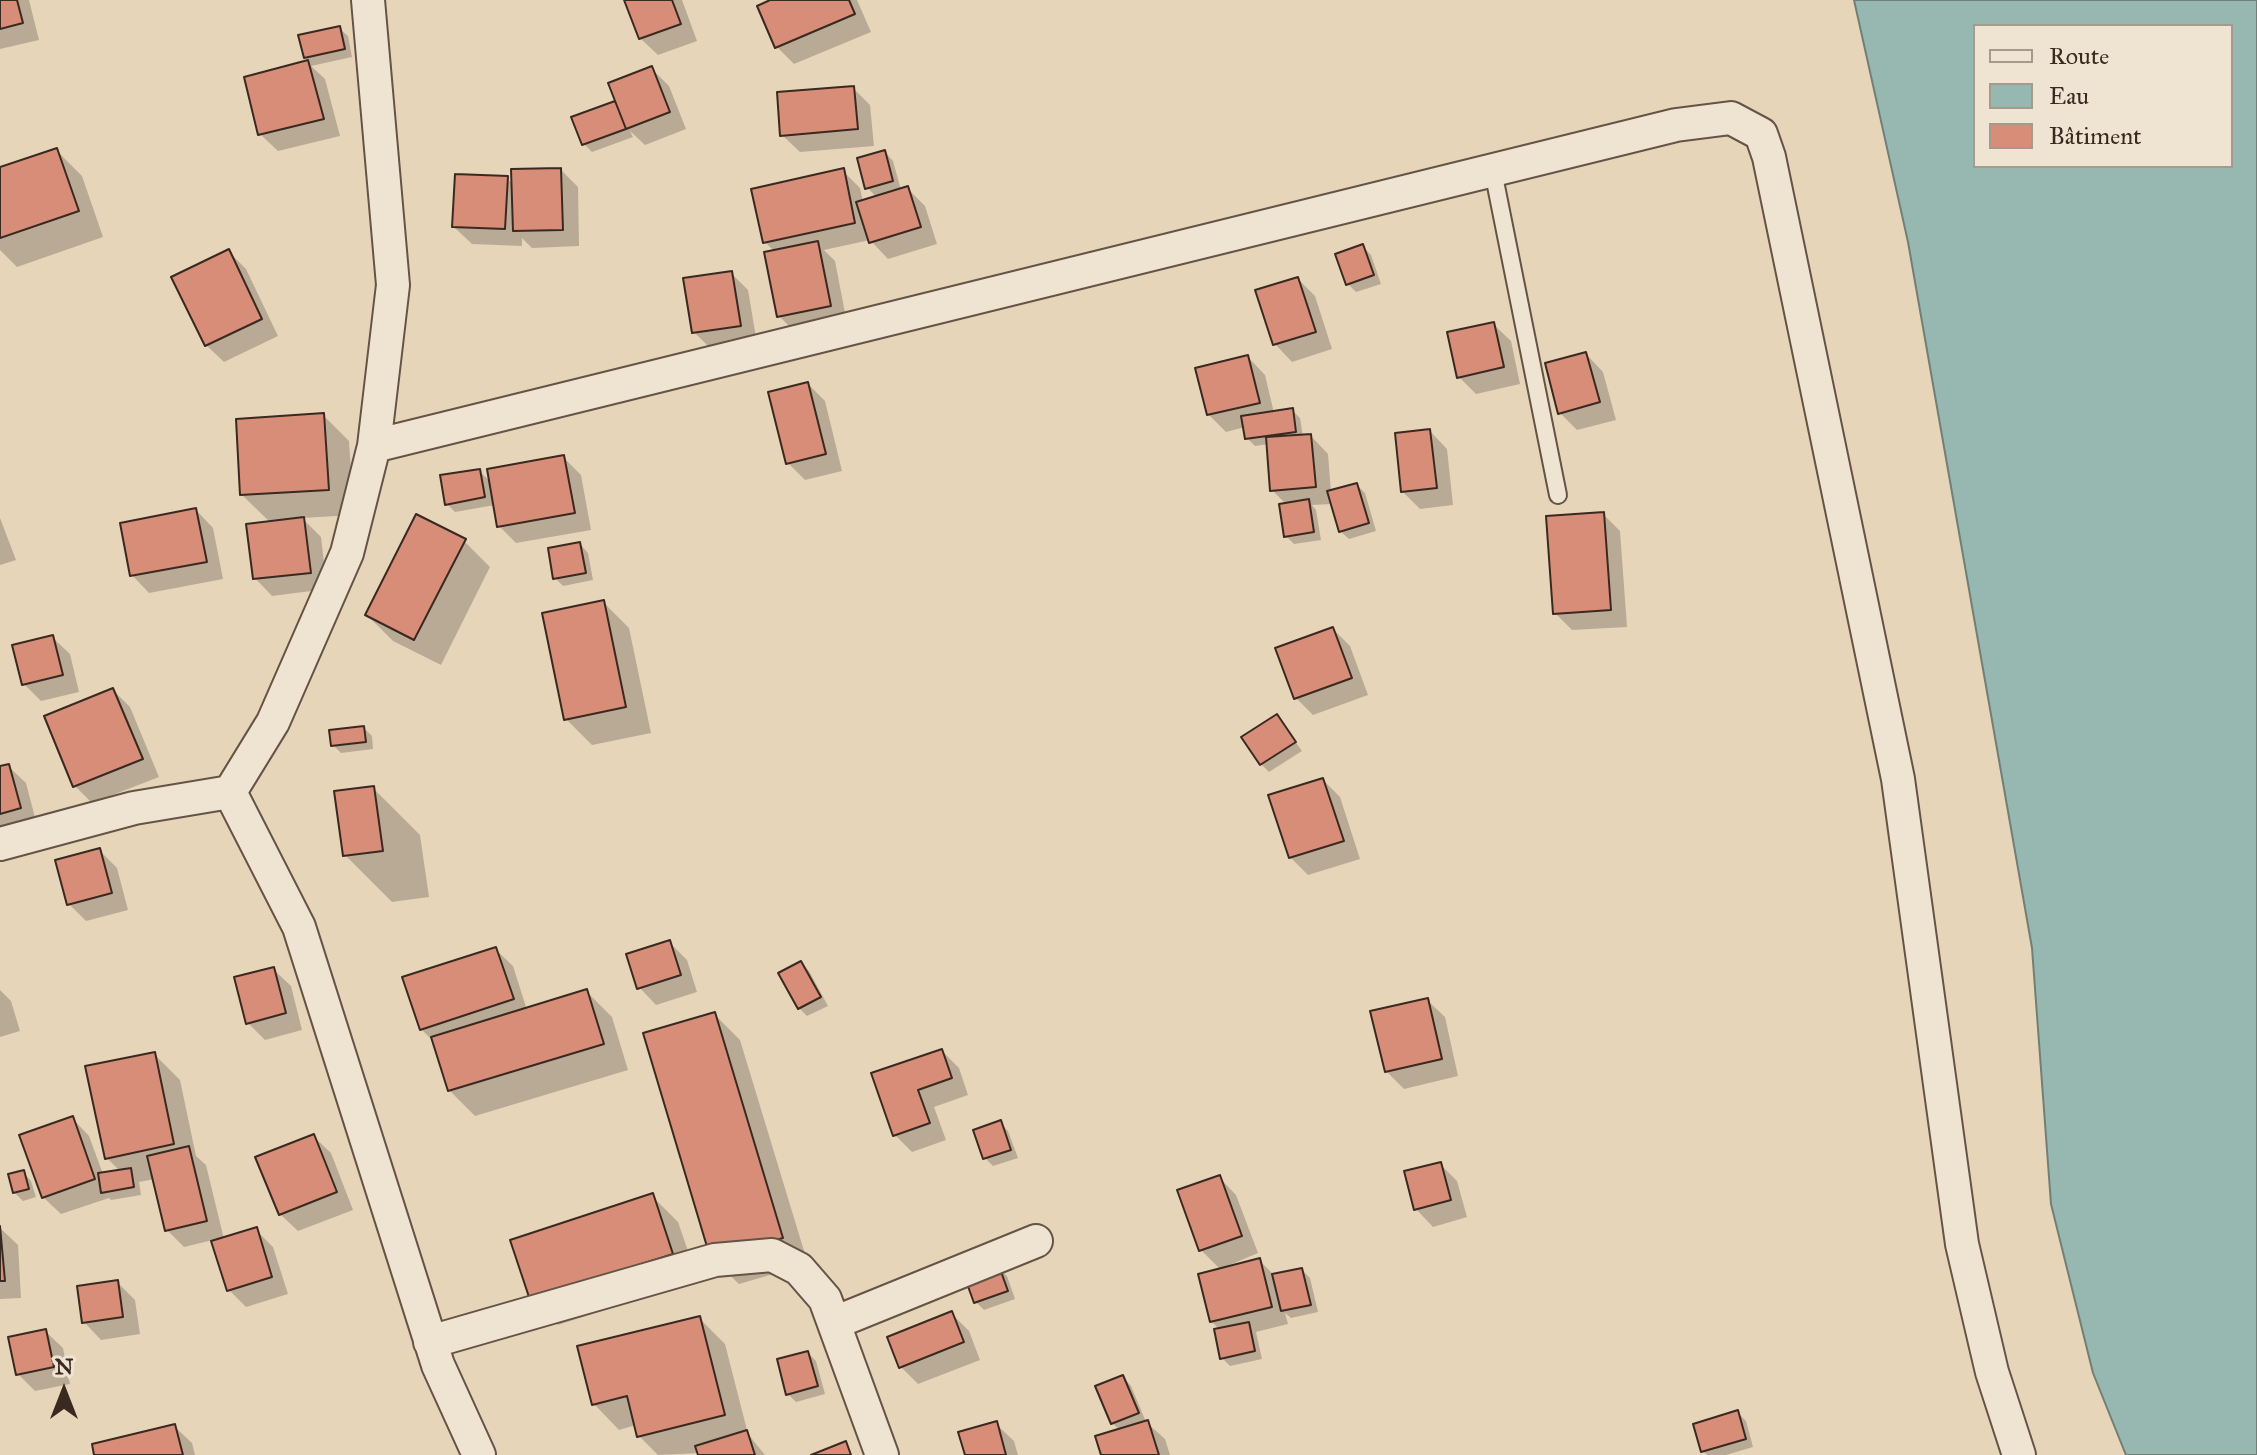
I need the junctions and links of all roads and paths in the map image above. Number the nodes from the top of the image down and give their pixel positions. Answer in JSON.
{"nodes":[{"id":1,"x":368,"y":0,"type":"edge"},
{"id":2,"x":1493,"y":171,"type":"junction"},
{"id":3,"x":374,"y":446,"type":"junction"},
{"id":4,"x":1558,"y":495,"type":"dead end"},
{"id":5,"x":230,"y":792,"type":"junction"},
{"id":6,"x":0,"y":844,"type":"edge"},
{"id":7,"x":1036,"y":1241,"type":"dead end"},
{"id":8,"x":834,"y":1323,"type":"junction"},
{"id":9,"x":430,"y":1342,"type":"junction"},
{"id":10,"x":479,"y":1455,"type":"edge"},
{"id":11,"x":882,"y":1455,"type":"edge"},
{"id":12,"x":2019,"y":1455,"type":"edge"}],
"edges":[{"from":1,"to":3,"type":"street"},
{"from":2,"to":3,"type":"street"},
{"from":2,"to":4,"type":"lane"},
{"from":2,"to":12,"type":"street"},
{"from":3,"to":5,"type":"street"},
{"from":5,"to":6,"type":"street"},
{"from":5,"to":9,"type":"street"},
{"from":7,"to":8,"type":"street"},
{"from":8,"to":9,"type":"street"},
{"from":8,"to":11,"type":"street"},
{"from":9,"to":10,"type":"street"}]}
